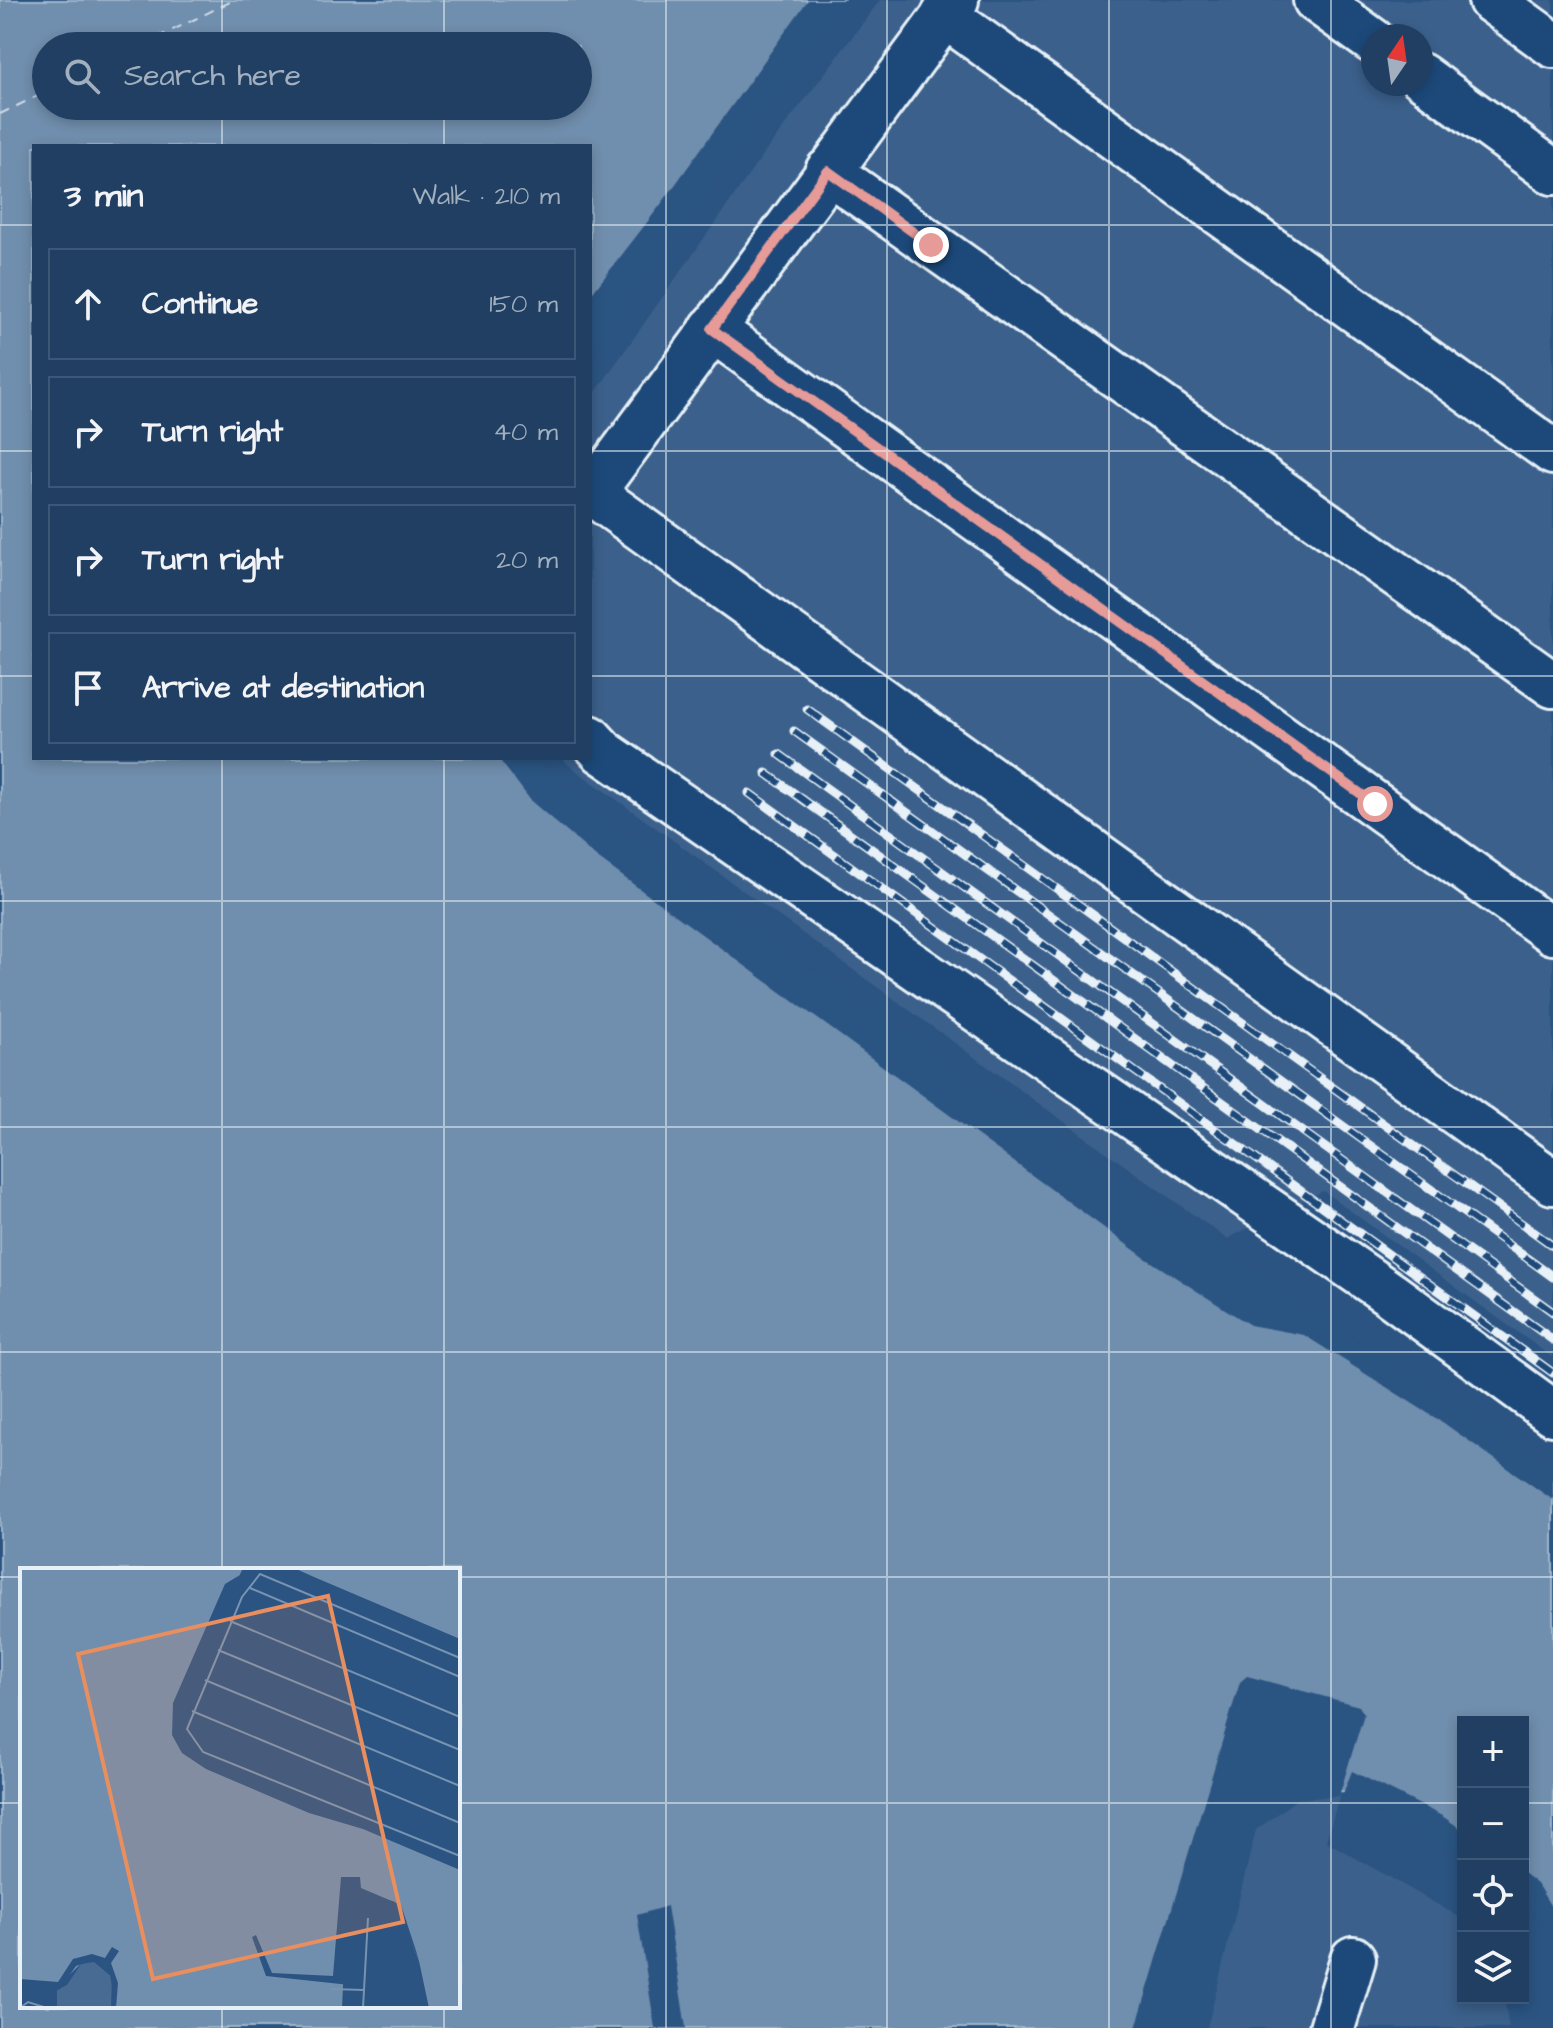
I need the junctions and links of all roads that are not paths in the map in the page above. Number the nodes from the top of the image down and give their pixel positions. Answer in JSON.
{"nodes":[{"id":1,"x":1316,"y":0,"type":"edge"},
{"id":2,"x":1491,"y":0,"type":"edge"},
{"id":3,"x":950,"y":8,"type":"edge"},
{"id":4,"x":1361,"y":32,"type":"edge"},
{"id":5,"x":1553,"y":45,"type":"edge"},
{"id":6,"x":1433,"y":85,"type":"edge"},
{"id":7,"x":828,"y":171,"type":"junction"},
{"id":8,"x":1553,"y":172,"type":"edge"},
{"id":9,"x":712,"y":329,"type":"junction"},
{"id":10,"x":1553,"y":452,"type":"edge"},
{"id":11,"x":592,"y":494,"type":"edge"},
{"id":12,"x":592,"y":496,"type":"edge"},
{"id":13,"x":1553,"y":685,"type":"edge"},
{"id":14,"x":592,"y":740,"type":"edge"},
{"id":15,"x":1553,"y":932,"type":"edge"},
{"id":16,"x":1553,"y":1182,"type":"edge"},
{"id":17,"x":1553,"y":1413,"type":"edge"},
{"id":18,"x":1353,"y":1959,"type":"dead end"},
{"id":19,"x":1332,"y":2028,"type":"edge"}],
"edges":[{"from":1,"to":4,"type":"lane"},
{"from":2,"to":5,"type":"lane"},
{"from":3,"to":7,"type":"lane"},
{"from":3,"to":10,"type":"lane"},
{"from":6,"to":8,"type":"lane"},
{"from":7,"to":9,"type":"lane"},
{"from":7,"to":13,"type":"lane"},
{"from":9,"to":11,"type":"lane"},
{"from":9,"to":15,"type":"lane"},
{"from":12,"to":16,"type":"lane"},
{"from":14,"to":17,"type":"lane"},
{"from":18,"to":19,"type":"lane"}]}
